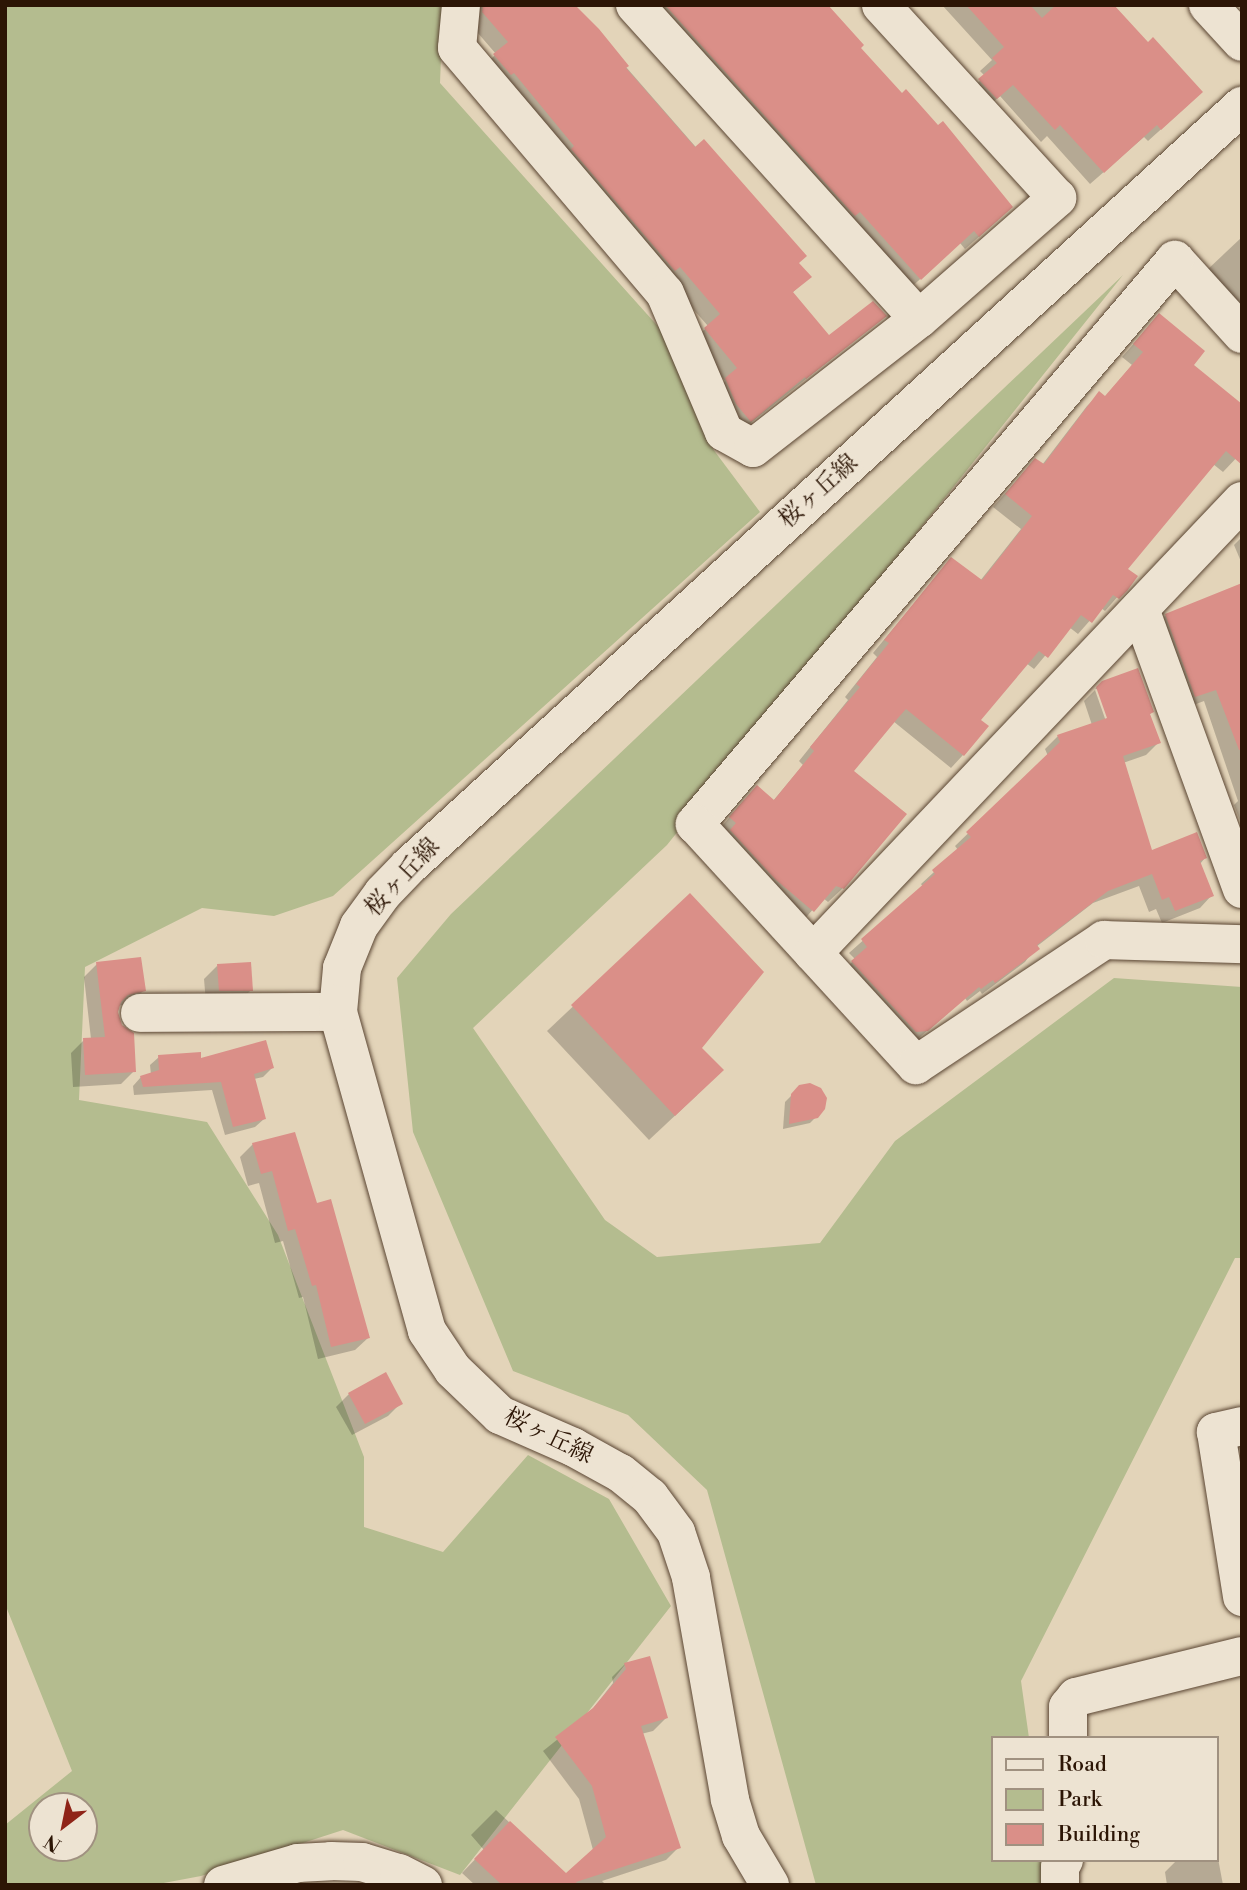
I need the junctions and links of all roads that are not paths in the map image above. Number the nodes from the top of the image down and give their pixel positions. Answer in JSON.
{"nodes":[{"id":1,"x":461,"y":5,"type":"edge"},
{"id":2,"x":635,"y":5,"type":"edge"},
{"id":3,"x":881,"y":5,"type":"edge"},
{"id":4,"x":1209,"y":5,"type":"edge"},
{"id":5,"x":1242,"y":42,"type":"edge"},
{"id":6,"x":1242,"y":106,"type":"edge"},
{"id":7,"x":919,"y":319,"type":"junction"},
{"id":8,"x":1242,"y":334,"type":"edge"},
{"id":9,"x":1242,"y":501,"type":"edge"},
{"id":10,"x":1140,"y":609,"type":"junction"},
{"id":11,"x":1242,"y":889,"type":"edge"},
{"id":12,"x":1242,"y":944,"type":"edge"},
{"id":13,"x":813,"y":953,"type":"junction"},
{"id":14,"x":338,"y":1012,"type":"junction"},
{"id":15,"x":140,"y":1013,"type":"dead end"},
{"id":16,"x":1242,"y":1426,"type":"edge"},
{"id":17,"x":1242,"y":1597,"type":"edge"},
{"id":18,"x":1242,"y":1656,"type":"edge"},
{"id":19,"x":1068,"y":1736,"type":"edge"},
{"id":20,"x":1063,"y":1862,"type":"edge"},
{"id":21,"x":223,"y":1885,"type":"edge"},
{"id":22,"x":422,"y":1885,"type":"edge"},
{"id":23,"x":770,"y":1885,"type":"edge"},
{"id":24,"x":1060,"y":1885,"type":"edge"}],
"edges":[{"from":1,"to":7,"type":"street"},
{"from":2,"to":7,"type":"street"},
{"from":3,"to":7,"type":"street"},
{"from":4,"to":5,"type":"street"},
{"from":6,"to":14,"type":"street","name":"桜ヶ丘線"},
{"from":8,"to":13,"type":"street"},
{"from":9,"to":10,"type":"street"},
{"from":10,"to":11,"type":"street"},
{"from":10,"to":13,"type":"street"},
{"from":12,"to":13,"type":"street"},
{"from":14,"to":15,"type":"street"},
{"from":14,"to":23,"type":"street","name":"桜ヶ丘線"},
{"from":16,"to":17,"type":"street"},
{"from":18,"to":19,"type":"street"},
{"from":20,"to":24,"type":"street"},
{"from":21,"to":22,"type":"street"}]}
